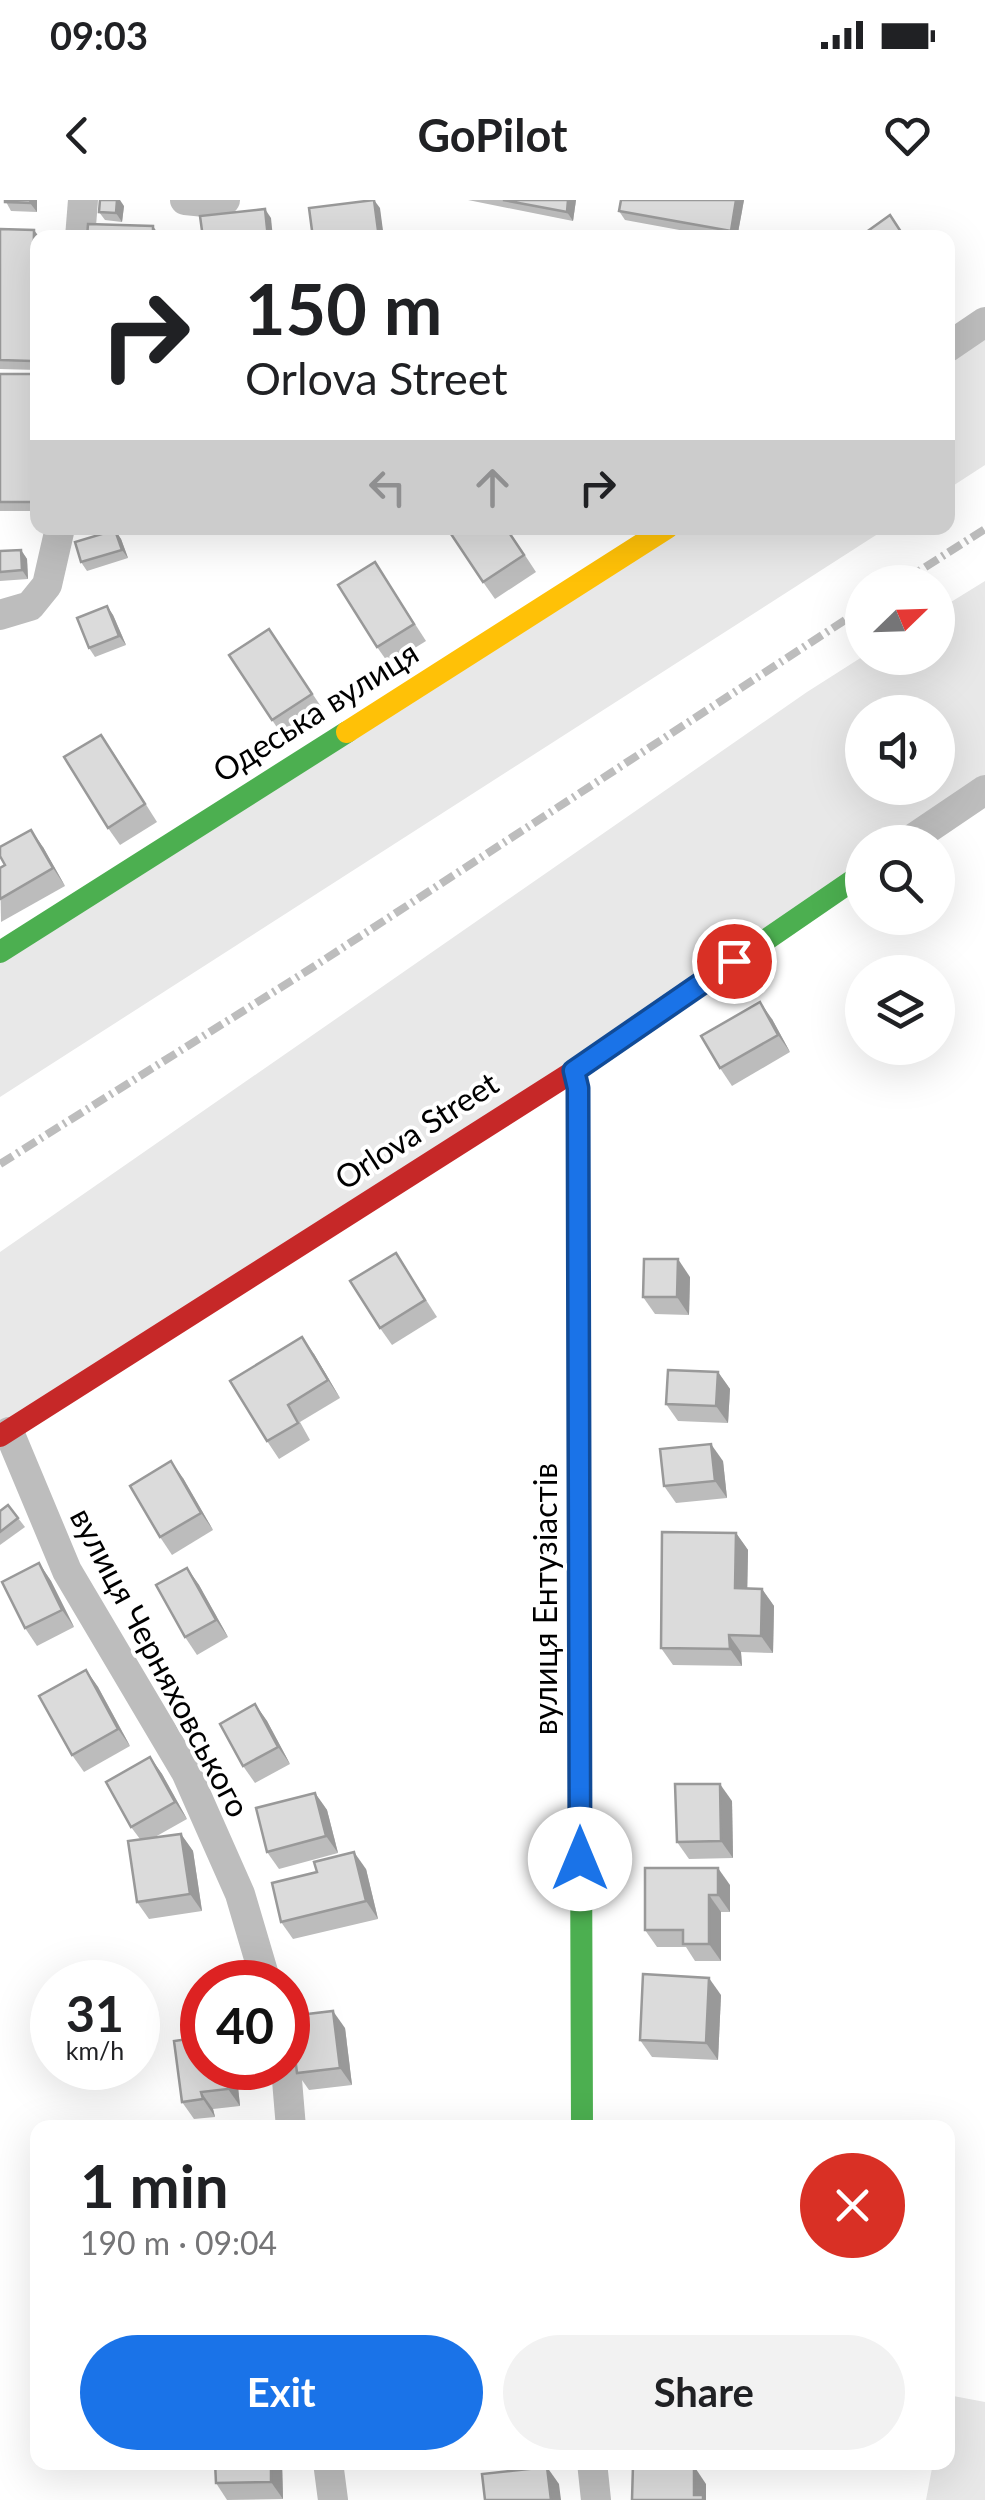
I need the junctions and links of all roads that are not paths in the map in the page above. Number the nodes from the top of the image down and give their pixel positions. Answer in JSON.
{"nodes":[{"id":1,"x":83,"y":200,"type":"edge"},
{"id":2,"x":185,"y":200,"type":"edge"},
{"id":3,"x":225,"y":200,"type":"edge"},
{"id":4,"x":81,"y":230,"type":"edge"},
{"id":5,"x":985,"y":322,"type":"edge"},
{"id":6,"x":955,"y":342,"type":"edge"},
{"id":7,"x":58,"y":535,"type":"edge"},
{"id":8,"x":656,"y":535,"type":"edge"},
{"id":9,"x":0,"y":615,"type":"edge"},
{"id":10,"x":985,"y":790,"type":"edge"},
{"id":11,"x":933,"y":825,"type":"edge"},
{"id":12,"x":845,"y":886,"type":"edge"},
{"id":13,"x":0,"y":952,"type":"edge"},
{"id":14,"x":574,"y":1071,"type":"junction"},
{"id":15,"x":5,"y":1434,"type":"edge"},
{"id":16,"x":260,"y":1960,"type":"edge"},
{"id":17,"x":288,"y":2090,"type":"edge"},
{"id":18,"x":291,"y":2120,"type":"edge"},
{"id":19,"x":582,"y":2120,"type":"edge"},
{"id":20,"x":329,"y":2470,"type":"edge"},
{"id":21,"x":593,"y":2470,"type":"edge"},
{"id":22,"x":334,"y":2500,"type":"edge"},
{"id":23,"x":596,"y":2500,"type":"edge"}],
"edges":[{"from":1,"to":4,"type":"street"},
{"from":2,"to":3,"type":"street"},
{"from":5,"to":6,"type":"street"},
{"from":7,"to":9,"type":"street"},
{"from":8,"to":13,"type":"street","name":"Одеська вулиця"},
{"from":10,"to":11,"type":"street"},
{"from":12,"to":14,"type":"street","name":"Orlova Street"},
{"from":14,"to":15,"type":"street","name":"Orlova Street"},
{"from":14,"to":19,"type":"street","name":"вулиця Ентузіастів"},
{"from":15,"to":16,"type":"street","name":"вулиця Черняховського"},
{"from":17,"to":18,"type":"street"},
{"from":20,"to":22,"type":"street"},
{"from":21,"to":23,"type":"street"}]}
